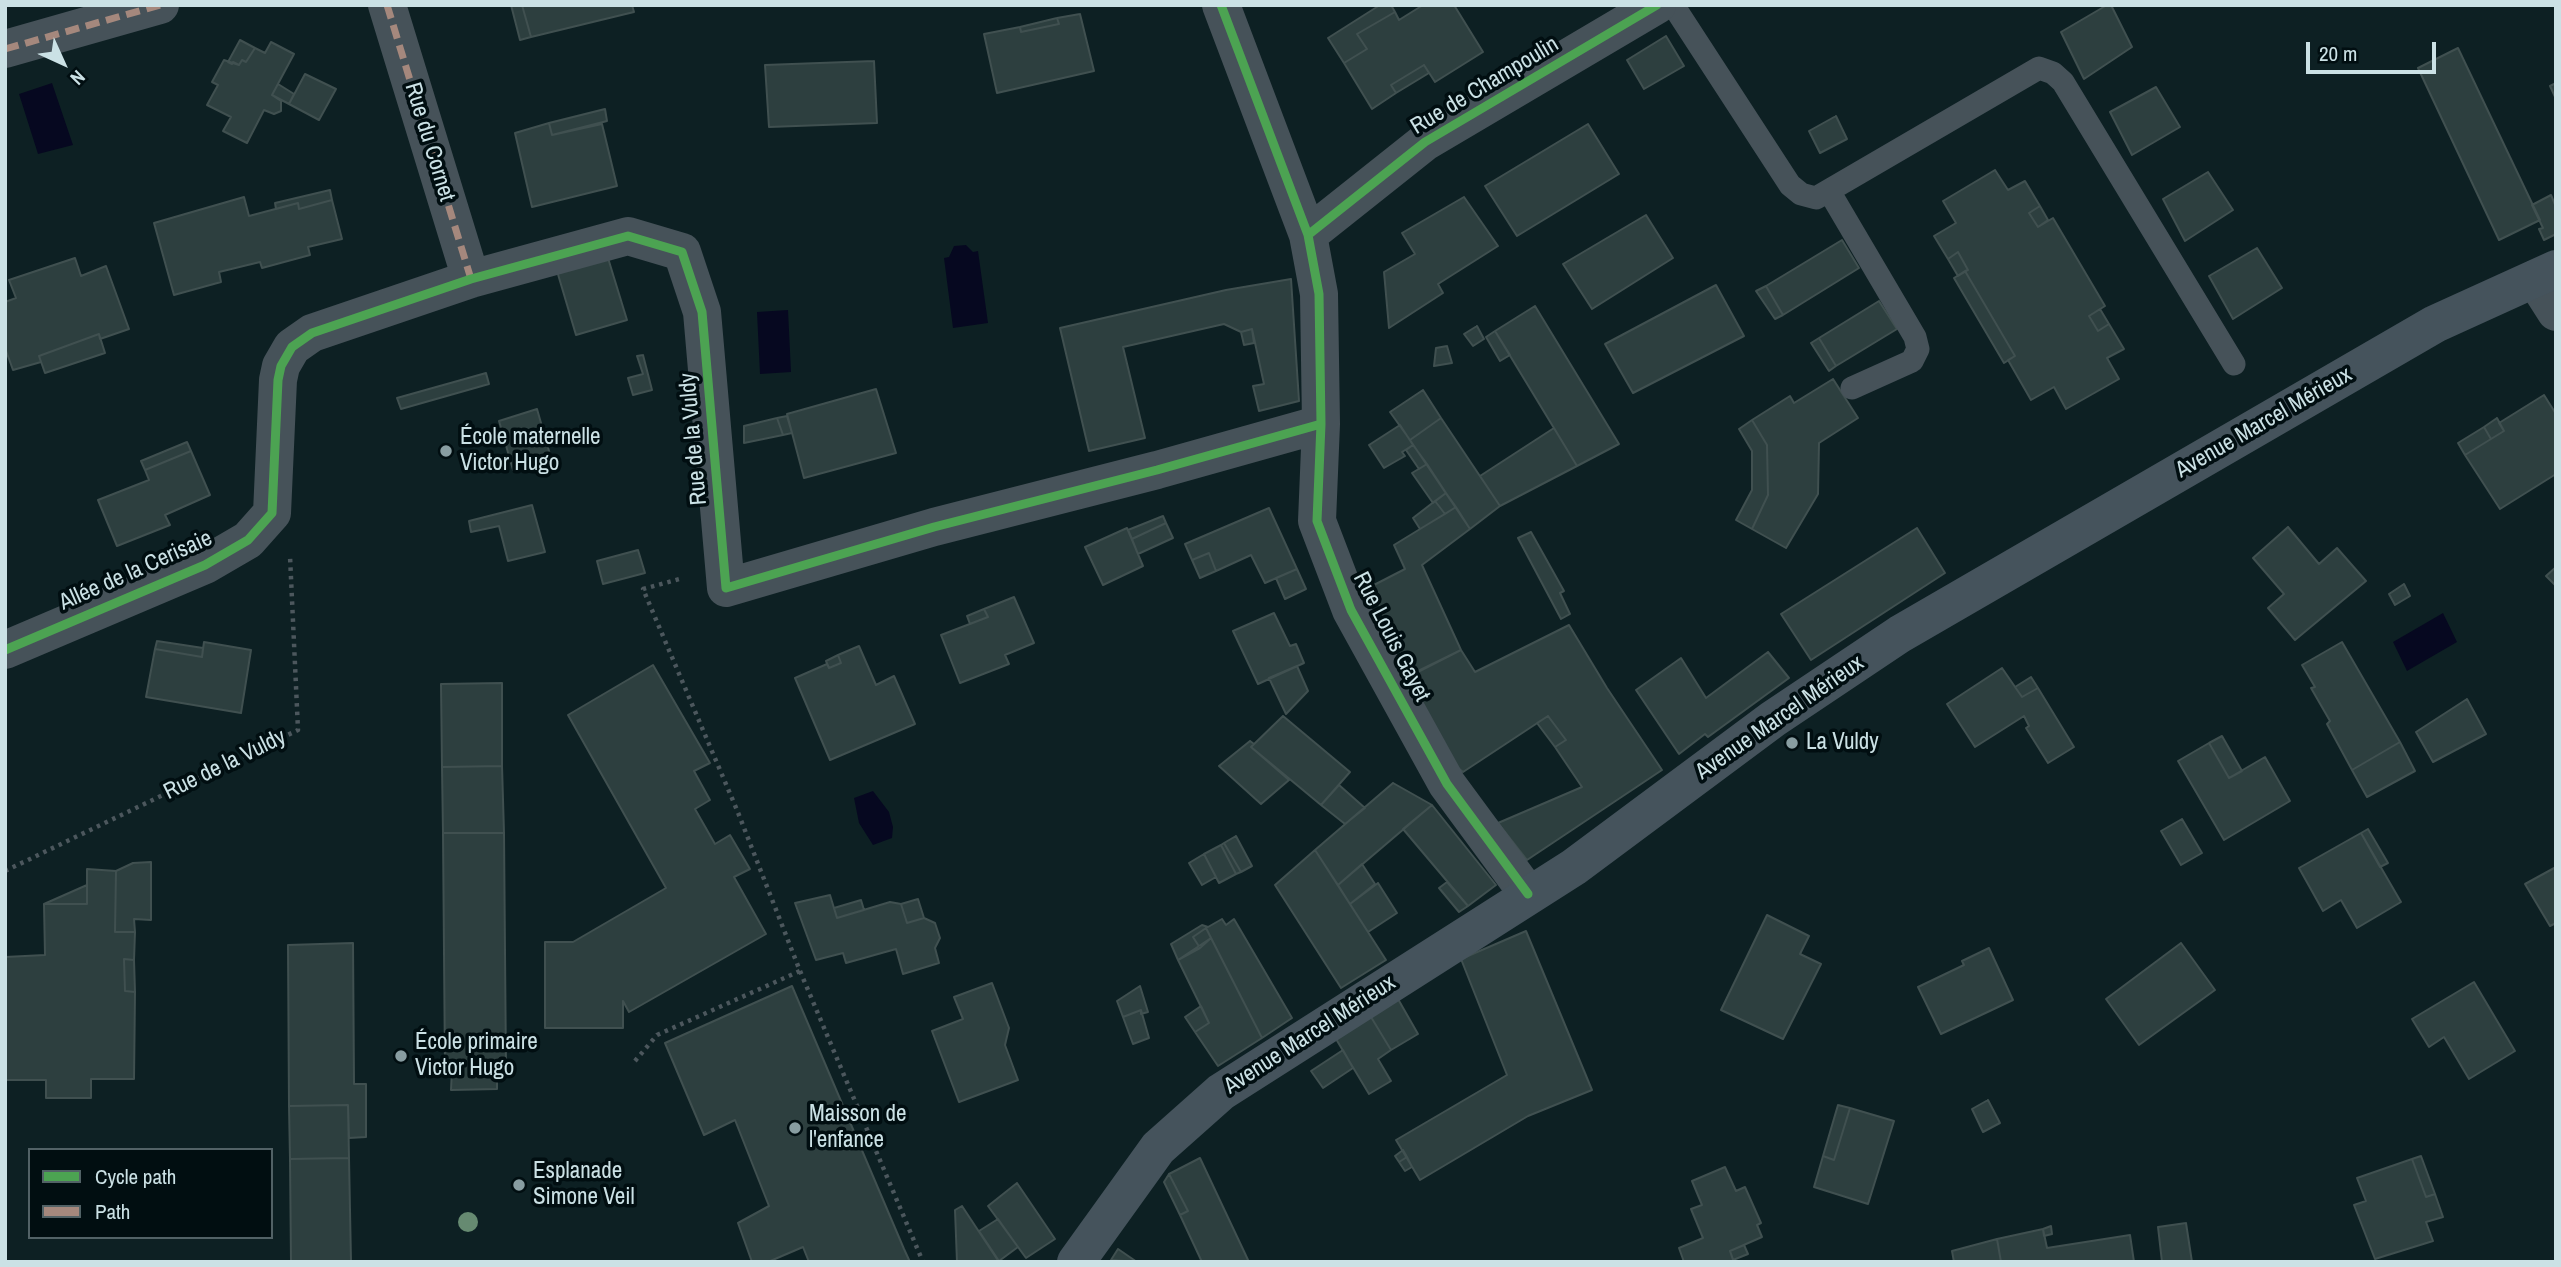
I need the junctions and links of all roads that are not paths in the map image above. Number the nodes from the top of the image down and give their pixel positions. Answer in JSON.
{"nodes":[{"id":1,"x":160,"y":5,"type":"edge"},
{"id":2,"x":387,"y":5,"type":"edge"},
{"id":3,"x":1220,"y":5,"type":"edge"},
{"id":4,"x":1657,"y":5,"type":"edge"},
{"id":5,"x":1673,"y":5,"type":"edge"},
{"id":6,"x":5,"y":48,"type":"edge"},
{"id":7,"x":1829,"y":191,"type":"junction"},
{"id":8,"x":1308,"y":235,"type":"junction"},
{"id":9,"x":2546,"y":274,"type":"edge"},
{"id":10,"x":471,"y":279,"type":"junction"},
{"id":11,"x":2556,"y":312,"type":"edge"},
{"id":12,"x":2234,"y":364,"type":"dead end"},
{"id":13,"x":1852,"y":388,"type":"dead end"},
{"id":14,"x":1321,"y":424,"type":"junction"},
{"id":15,"x":272,"y":513,"type":"joint"},
{"id":16,"x":5,"y":650,"type":"edge"},
{"id":17,"x":1528,"y":894,"type":"junction"},
{"id":18,"x":1076,"y":1262,"type":"edge"}],
"edges":[{"from":1,"to":6,"type":"street"},
{"from":2,"to":10,"type":"street","name":"Rue du Cornet"},
{"from":3,"to":8,"type":"street","name":"Rue Louis Gayet"},
{"from":4,"to":8,"type":"street","name":"Rue de Champoulin"},
{"from":5,"to":7,"type":"lane"},
{"from":7,"to":12,"type":"lane"},
{"from":7,"to":13,"type":"lane"},
{"from":8,"to":14,"type":"street","name":"Rue Louis Gayet"},
{"from":9,"to":11,"type":"street"},
{"from":9,"to":17,"type":"main road","name":"Avenue Marcel Mérieux"},
{"from":10,"to":14,"type":"street","name":"Rue de la Vuldy"},
{"from":10,"to":15,"type":"street","name":"Rue de la Vuldy"},
{"from":14,"to":17,"type":"street","name":"Rue Louis Gayet"},
{"from":15,"to":16,"type":"street","name":"Allée de la Cerisaie"},
{"from":17,"to":18,"type":"main road","name":"Avenue Marcel Mérieux"}]}
